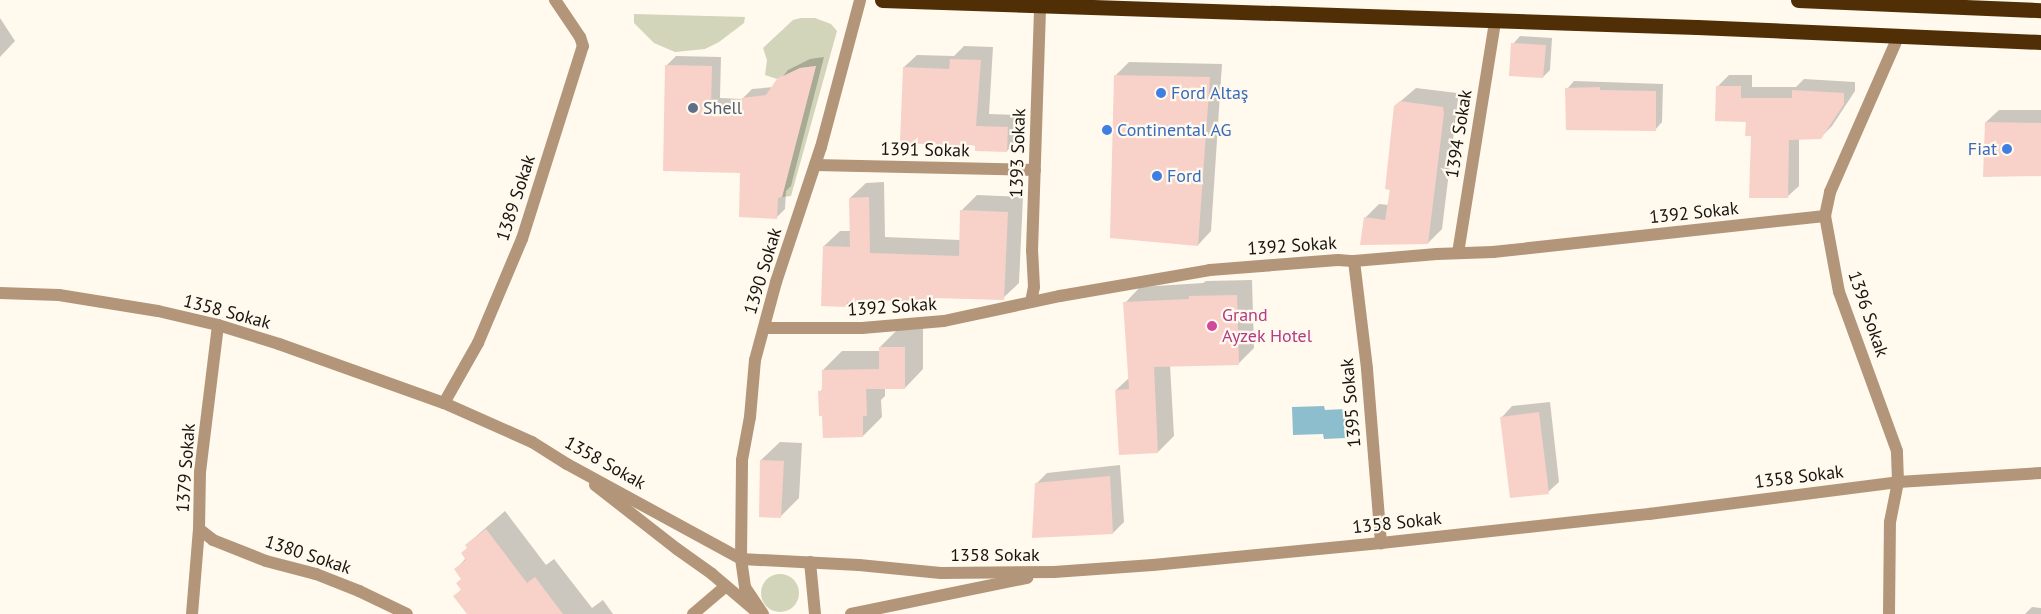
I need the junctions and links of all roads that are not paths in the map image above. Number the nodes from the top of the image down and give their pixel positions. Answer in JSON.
{"nodes":[{"id":1,"x":555,"y":0,"type":"edge"},
{"id":2,"x":860,"y":0,"type":"edge"},
{"id":3,"x":882,"y":0,"type":"edge"},
{"id":4,"x":1798,"y":0,"type":"edge"},
{"id":5,"x":1932,"y":3,"type":"edge"},
{"id":6,"x":1040,"y":5,"type":"junction"},
{"id":7,"x":2041,"y":10,"type":"edge"},
{"id":8,"x":1495,"y":20,"type":"junction"},
{"id":9,"x":1898,"y":36,"type":"junction"},
{"id":10,"x":2041,"y":42,"type":"edge"},
{"id":11,"x":815,"y":164,"type":"junction"},
{"id":12,"x":1035,"y":170,"type":"junction"},
{"id":13,"x":1825,"y":216,"type":"junction"},
{"id":14,"x":1458,"y":253,"type":"junction"},
{"id":15,"x":1354,"y":261,"type":"junction"},
{"id":16,"x":0,"y":292,"type":"edge"},
{"id":17,"x":1031,"y":302,"type":"junction"},
{"id":18,"x":218,"y":326,"type":"junction"},
{"id":19,"x":764,"y":328,"type":"junction"},
{"id":20,"x":444,"y":403,"type":"junction"},
{"id":21,"x":567,"y":464,"type":"junction"},
{"id":22,"x":2041,"y":473,"type":"edge"},
{"id":23,"x":1898,"y":482,"type":"junction"},
{"id":24,"x":199,"y":529,"type":"junction"},
{"id":25,"x":1381,"y":543,"type":"junction"},
{"id":26,"x":741,"y":559,"type":"junction"},
{"id":27,"x":810,"y":562,"type":"junction"},
{"id":28,"x":1054,"y":572,"type":"junction"},
{"id":29,"x":726,"y":586,"type":"junction"},
{"id":30,"x":192,"y":614,"type":"edge"},
{"id":31,"x":407,"y":614,"type":"edge"},
{"id":32,"x":693,"y":614,"type":"edge"},
{"id":33,"x":759,"y":614,"type":"edge"},
{"id":34,"x":763,"y":614,"type":"edge"},
{"id":35,"x":815,"y":614,"type":"edge"},
{"id":36,"x":851,"y":614,"type":"edge"},
{"id":37,"x":1889,"y":614,"type":"edge"}],
"edges":[{"from":1,"to":20,"type":"street","name":"1389 Sokak"},
{"from":2,"to":11,"type":"street","name":"1390 Sokak"},
{"from":3,"to":6,"type":"highway"},
{"from":4,"to":5,"type":"highway"},
{"from":5,"to":7,"type":"highway"},
{"from":6,"to":8,"type":"highway"},
{"from":6,"to":12,"type":"street","name":"1393 Sokak"},
{"from":8,"to":9,"type":"highway"},
{"from":8,"to":14,"type":"street","name":"1394 Sokak"},
{"from":9,"to":10,"type":"highway"},
{"from":9,"to":13,"type":"street","name":"1396 Sokak"},
{"from":11,"to":12,"type":"street","name":"1391 Sokak"},
{"from":11,"to":19,"type":"street","name":"1390 Sokak"},
{"from":12,"to":17,"type":"street","name":"1393 Sokak"},
{"from":13,"to":14,"type":"street","name":"1392 Sokak"},
{"from":13,"to":23,"type":"street","name":"1396 Sokak"},
{"from":14,"to":15,"type":"street","name":"1392 Sokak"},
{"from":15,"to":17,"type":"street","name":"1392 Sokak"},
{"from":15,"to":25,"type":"street","name":"1395 Sokak"},
{"from":16,"to":18,"type":"street","name":"1358 Sokak"},
{"from":17,"to":19,"type":"street","name":"1392 Sokak"},
{"from":18,"to":20,"type":"street","name":"1358 Sokak"},
{"from":18,"to":24,"type":"street","name":"1379 Sokak"},
{"from":19,"to":26,"type":"street","name":"1390 Sokak"},
{"from":20,"to":21,"type":"street","name":"1358 Sokak"},
{"from":21,"to":26,"type":"street","name":"1358 Sokak"},
{"from":21,"to":29,"type":"street"},
{"from":22,"to":23,"type":"street","name":"1358 Sokak"},
{"from":23,"to":25,"type":"street","name":"1358 Sokak"},
{"from":23,"to":37,"type":"street","name":"1396 Sokak"},
{"from":24,"to":30,"type":"street","name":"1379 Sokak"},
{"from":24,"to":31,"type":"street","name":"1380 Sokak"},
{"from":25,"to":28,"type":"street","name":"1358 Sokak"},
{"from":26,"to":27,"type":"street","name":"1358 Sokak"},
{"from":26,"to":34,"type":"street","name":"1390 Sokak"},
{"from":27,"to":28,"type":"street","name":"1358 Sokak"},
{"from":27,"to":35,"type":"street"},
{"from":28,"to":36,"type":"street"},
{"from":29,"to":32,"type":"street"},
{"from":29,"to":33,"type":"street"}]}
